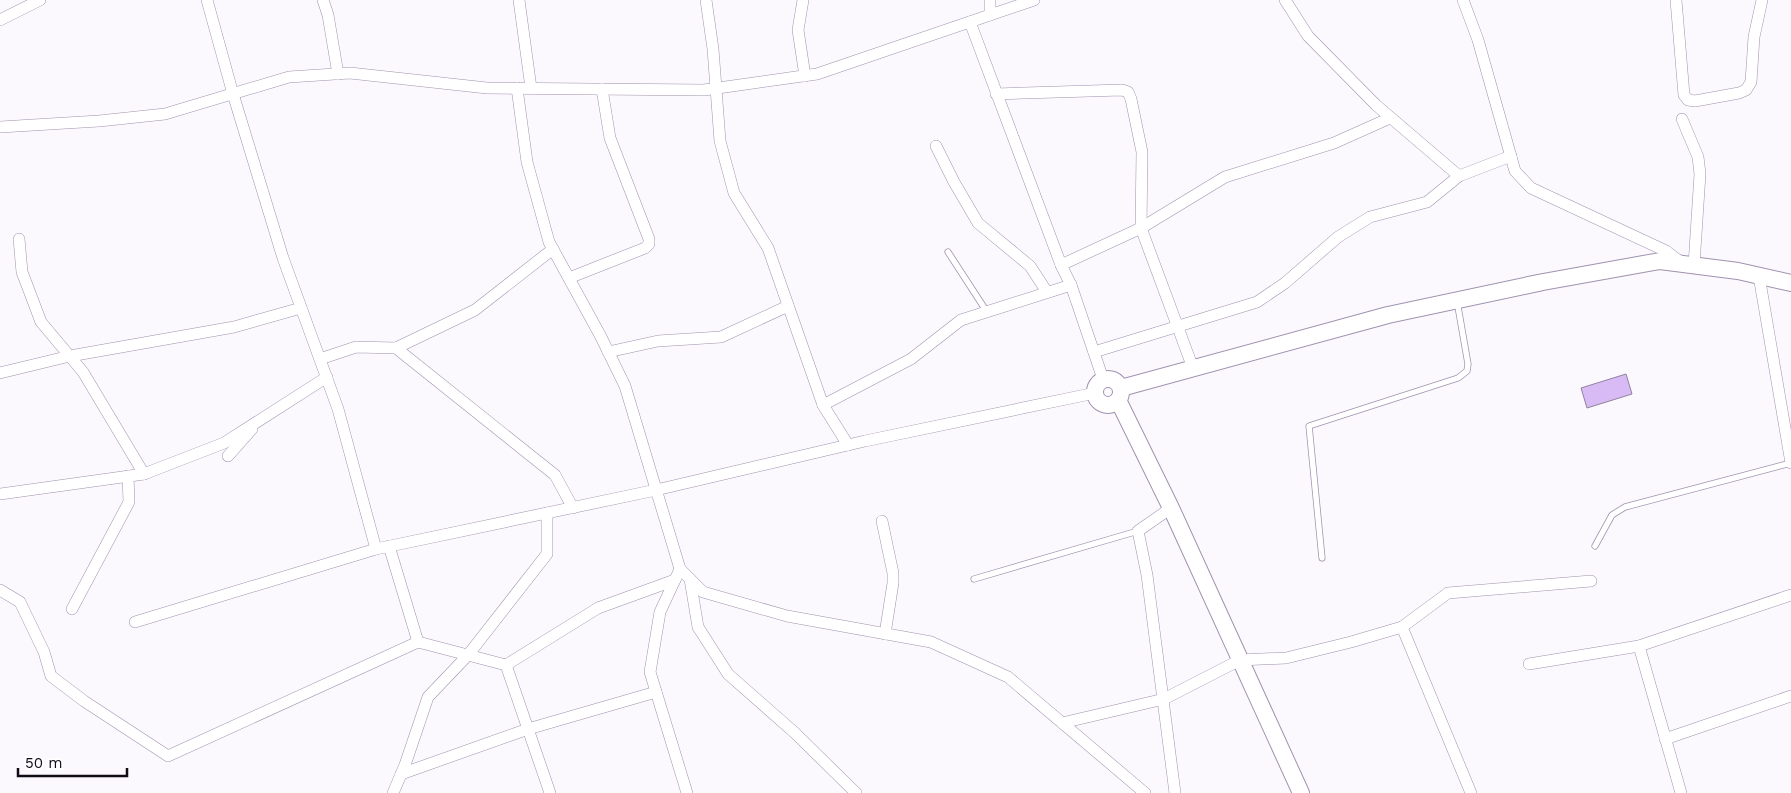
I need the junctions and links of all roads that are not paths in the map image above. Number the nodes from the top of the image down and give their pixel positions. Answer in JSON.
{"nodes":[{"id":1,"x":40,"y":0,"type":"edge"},
{"id":2,"x":207,"y":0,"type":"edge"},
{"id":3,"x":323,"y":0,"type":"edge"},
{"id":4,"x":519,"y":0,"type":"edge"},
{"id":5,"x":706,"y":0,"type":"edge"},
{"id":6,"x":803,"y":0,"type":"edge"},
{"id":7,"x":990,"y":0,"type":"edge"},
{"id":8,"x":1034,"y":0,"type":"edge"},
{"id":9,"x":1285,"y":0,"type":"edge"},
{"id":10,"x":1463,"y":0,"type":"edge"},
{"id":11,"x":1676,"y":0,"type":"edge"},
{"id":12,"x":1762,"y":0,"type":"edge"},
{"id":13,"x":990,"y":15,"type":"junction"},
{"id":14,"x":0,"y":20,"type":"edge"},
{"id":15,"x":970,"y":22,"type":"junction"},
{"id":16,"x":338,"y":74,"type":"junction"},
{"id":17,"x":805,"y":76,"type":"junction"},
{"id":18,"x":517,"y":88,"type":"junction"},
{"id":19,"x":531,"y":88,"type":"junction"},
{"id":20,"x":716,"y":88,"type":"junction"},
{"id":21,"x":602,"y":89,"type":"junction"},
{"id":22,"x":233,"y":94,"type":"junction"},
{"id":23,"x":996,"y":94,"type":"junction"},
{"id":24,"x":1390,"y":118,"type":"junction"},
{"id":25,"x":1682,"y":119,"type":"dead end"},
{"id":26,"x":0,"y":127,"type":"edge"},
{"id":27,"x":936,"y":146,"type":"dead end"},
{"id":28,"x":1511,"y":156,"type":"junction"},
{"id":29,"x":1459,"y":176,"type":"junction"},
{"id":30,"x":1141,"y":228,"type":"junction"},
{"id":31,"x":19,"y":239,"type":"dead end"},
{"id":32,"x":553,"y":249,"type":"junction"},
{"id":33,"x":948,"y":252,"type":"dead end"},
{"id":34,"x":1061,"y":265,"type":"junction"},
{"id":35,"x":1689,"y":265,"type":"junction"},
{"id":36,"x":1759,"y":276,"type":"junction"},
{"id":37,"x":569,"y":278,"type":"junction"},
{"id":38,"x":1791,"y":284,"type":"edge"},
{"id":39,"x":1071,"y":285,"type":"junction"},
{"id":40,"x":1047,"y":292,"type":"junction"},
{"id":41,"x":1457,"y":300,"type":"junction"},
{"id":42,"x":788,"y":306,"type":"junction"},
{"id":43,"x":301,"y":308,"type":"junction"},
{"id":44,"x":987,"y":312,"type":"junction"},
{"id":45,"x":1178,"y":326,"type":"junction"},
{"id":46,"x":396,"y":348,"type":"junction"},
{"id":47,"x":608,"y":352,"type":"junction"},
{"id":48,"x":1094,"y":352,"type":"junction"},
{"id":49,"x":70,"y":356,"type":"junction"},
{"id":50,"x":320,"y":359,"type":"junction"},
{"id":51,"x":1194,"y":368,"type":"junction"},
{"id":52,"x":0,"y":374,"type":"edge"},
{"id":53,"x":327,"y":377,"type":"junction"},
{"id":54,"x":1099,"y":386,"type":"junction"},
{"id":55,"x":1120,"y":394,"type":"junction"},
{"id":56,"x":823,"y":405,"type":"junction"},
{"id":57,"x":262,"y":419,"type":"junction"},
{"id":58,"x":848,"y":445,"type":"junction"},
{"id":59,"x":228,"y":456,"type":"dead end"},
{"id":60,"x":1791,"y":463,"type":"edge"},
{"id":61,"x":144,"y":474,"type":"junction"},
{"id":62,"x":128,"y":476,"type":"junction"},
{"id":63,"x":656,"y":490,"type":"junction"},
{"id":64,"x":0,"y":494,"type":"edge"},
{"id":65,"x":572,"y":508,"type":"junction"},
{"id":66,"x":1171,"y":508,"type":"junction"},
{"id":67,"x":547,"y":513,"type":"junction"},
{"id":68,"x":882,"y":521,"type":"dead end"},
{"id":69,"x":1138,"y":531,"type":"junction"},
{"id":70,"x":389,"y":546,"type":"junction"},
{"id":71,"x":1595,"y":546,"type":"dead end"},
{"id":72,"x":376,"y":549,"type":"junction"},
{"id":73,"x":1322,"y":558,"type":"dead end"},
{"id":74,"x":677,"y":574,"type":"junction"},
{"id":75,"x":690,"y":579,"type":"junction"},
{"id":76,"x":974,"y":579,"type":"dead end"},
{"id":77,"x":1591,"y":581,"type":"dead end"},
{"id":78,"x":0,"y":590,"type":"edge"},
{"id":79,"x":1791,"y":595,"type":"edge"},
{"id":80,"x":72,"y":609,"type":"dead end"},
{"id":81,"x":135,"y":622,"type":"dead end"},
{"id":82,"x":1402,"y":627,"type":"junction"},
{"id":83,"x":885,"y":634,"type":"junction"},
{"id":84,"x":418,"y":642,"type":"junction"},
{"id":85,"x":1639,"y":646,"type":"junction"},
{"id":86,"x":468,"y":654,"type":"junction"},
{"id":87,"x":1240,"y":660,"type":"junction"},
{"id":88,"x":1530,"y":664,"type":"dead end"},
{"id":89,"x":506,"y":666,"type":"junction"},
{"id":90,"x":656,"y":692,"type":"junction"},
{"id":91,"x":1791,"y":696,"type":"edge"},
{"id":92,"x":1164,"y":699,"type":"junction"},
{"id":93,"x":1062,"y":723,"type":"junction"},
{"id":94,"x":528,"y":729,"type":"junction"},
{"id":95,"x":1666,"y":738,"type":"junction"},
{"id":96,"x":401,"y":774,"type":"junction"},
{"id":97,"x":393,"y":793,"type":"edge"},
{"id":98,"x":550,"y":793,"type":"edge"},
{"id":99,"x":688,"y":793,"type":"edge"},
{"id":100,"x":856,"y":793,"type":"edge"},
{"id":101,"x":1144,"y":793,"type":"edge"},
{"id":102,"x":1175,"y":793,"type":"edge"},
{"id":103,"x":1301,"y":793,"type":"edge"},
{"id":104,"x":1471,"y":793,"type":"edge"},
{"id":105,"x":1681,"y":793,"type":"edge"}],
"edges":[{"from":1,"to":14,"type":"street"},
{"from":2,"to":22,"type":"street"},
{"from":3,"to":16,"type":"street"},
{"from":4,"to":19,"type":"street"},
{"from":5,"to":20,"type":"street"},
{"from":6,"to":17,"type":"street"},
{"from":7,"to":13,"type":"street"},
{"from":8,"to":13,"type":"street"},
{"from":9,"to":24,"type":"street"},
{"from":10,"to":28,"type":"street"},
{"from":11,"to":12,"type":"street"},
{"from":13,"to":15,"type":"street"},
{"from":15,"to":17,"type":"street"},
{"from":15,"to":23,"type":"street"},
{"from":16,"to":18,"type":"street"},
{"from":16,"to":22,"type":"street"},
{"from":17,"to":20,"type":"street"},
{"from":18,"to":19,"type":"street"},
{"from":18,"to":32,"type":"street"},
{"from":19,"to":21,"type":"street"},
{"from":20,"to":21,"type":"street"},
{"from":20,"to":42,"type":"street"},
{"from":21,"to":37,"type":"street"},
{"from":22,"to":26,"type":"street"},
{"from":22,"to":43,"type":"street"},
{"from":23,"to":30,"type":"street"},
{"from":23,"to":34,"type":"street"},
{"from":24,"to":29,"type":"street"},
{"from":24,"to":30,"type":"street"},
{"from":25,"to":35,"type":"street"},
{"from":27,"to":40,"type":"street"},
{"from":28,"to":29,"type":"street"},
{"from":28,"to":35,"type":"street"},
{"from":29,"to":45,"type":"street"},
{"from":30,"to":34,"type":"street"},
{"from":30,"to":45,"type":"street"},
{"from":31,"to":49,"type":"street"},
{"from":32,"to":37,"type":"street"},
{"from":32,"to":46,"type":"street"},
{"from":33,"to":44,"type":"lane"},
{"from":34,"to":39,"type":"street"},
{"from":35,"to":36,"type":"street"},
{"from":35,"to":41,"type":"street"},
{"from":36,"to":38,"type":"street"},
{"from":36,"to":60,"type":"street"},
{"from":37,"to":47,"type":"street"},
{"from":39,"to":40,"type":"street"},
{"from":39,"to":48,"type":"street"},
{"from":40,"to":44,"type":"street"},
{"from":41,"to":51,"type":"street"},
{"from":41,"to":73,"type":"lane"},
{"from":42,"to":47,"type":"street"},
{"from":42,"to":56,"type":"street"},
{"from":43,"to":49,"type":"street"},
{"from":43,"to":50,"type":"street"},
{"from":44,"to":56,"type":"street"},
{"from":45,"to":48,"type":"street"},
{"from":45,"to":51,"type":"street"},
{"from":46,"to":50,"type":"street"},
{"from":46,"to":65,"type":"street"},
{"from":47,"to":63,"type":"street"},
{"from":48,"to":54,"type":"street"},
{"from":49,"to":52,"type":"street"},
{"from":49,"to":61,"type":"street"},
{"from":50,"to":53,"type":"street"},
{"from":51,"to":55,"type":"street"},
{"from":53,"to":57,"type":"street"},
{"from":53,"to":72,"type":"street"},
{"from":54,"to":55,"type":"street"},
{"from":54,"to":55,"type":"street"},
{"from":54,"to":58,"type":"street"},
{"from":55,"to":66,"type":"street"},
{"from":56,"to":58,"type":"street"},
{"from":57,"to":59,"type":"street"},
{"from":57,"to":61,"type":"street"},
{"from":58,"to":63,"type":"street"},
{"from":60,"to":71,"type":"lane"},
{"from":61,"to":62,"type":"street"},
{"from":62,"to":64,"type":"street"},
{"from":62,"to":80,"type":"street"},
{"from":63,"to":65,"type":"street"},
{"from":63,"to":74,"type":"street"},
{"from":65,"to":67,"type":"street"},
{"from":66,"to":69,"type":"street"},
{"from":66,"to":87,"type":"street"},
{"from":67,"to":70,"type":"street"},
{"from":67,"to":86,"type":"street"},
{"from":68,"to":83,"type":"street"},
{"from":69,"to":76,"type":"lane"},
{"from":69,"to":92,"type":"street"},
{"from":70,"to":72,"type":"street"},
{"from":70,"to":84,"type":"street"},
{"from":72,"to":81,"type":"street"},
{"from":74,"to":75,"type":"street"},
{"from":74,"to":89,"type":"street"},
{"from":74,"to":90,"type":"street"},
{"from":75,"to":83,"type":"street"},
{"from":75,"to":100,"type":"street"},
{"from":77,"to":82,"type":"street"},
{"from":78,"to":84,"type":"street"},
{"from":79,"to":85,"type":"street"},
{"from":82,"to":87,"type":"street"},
{"from":82,"to":104,"type":"street"},
{"from":83,"to":93,"type":"street"},
{"from":84,"to":86,"type":"street"},
{"from":85,"to":88,"type":"street"},
{"from":85,"to":95,"type":"street"},
{"from":86,"to":89,"type":"street"},
{"from":86,"to":96,"type":"street"},
{"from":87,"to":92,"type":"street"},
{"from":87,"to":103,"type":"street"},
{"from":89,"to":94,"type":"street"},
{"from":90,"to":94,"type":"street"},
{"from":90,"to":99,"type":"street"},
{"from":91,"to":95,"type":"street"},
{"from":92,"to":93,"type":"street"},
{"from":92,"to":102,"type":"street"},
{"from":93,"to":101,"type":"street"},
{"from":94,"to":96,"type":"street"},
{"from":94,"to":98,"type":"street"},
{"from":95,"to":105,"type":"street"},
{"from":96,"to":97,"type":"street"}]}
